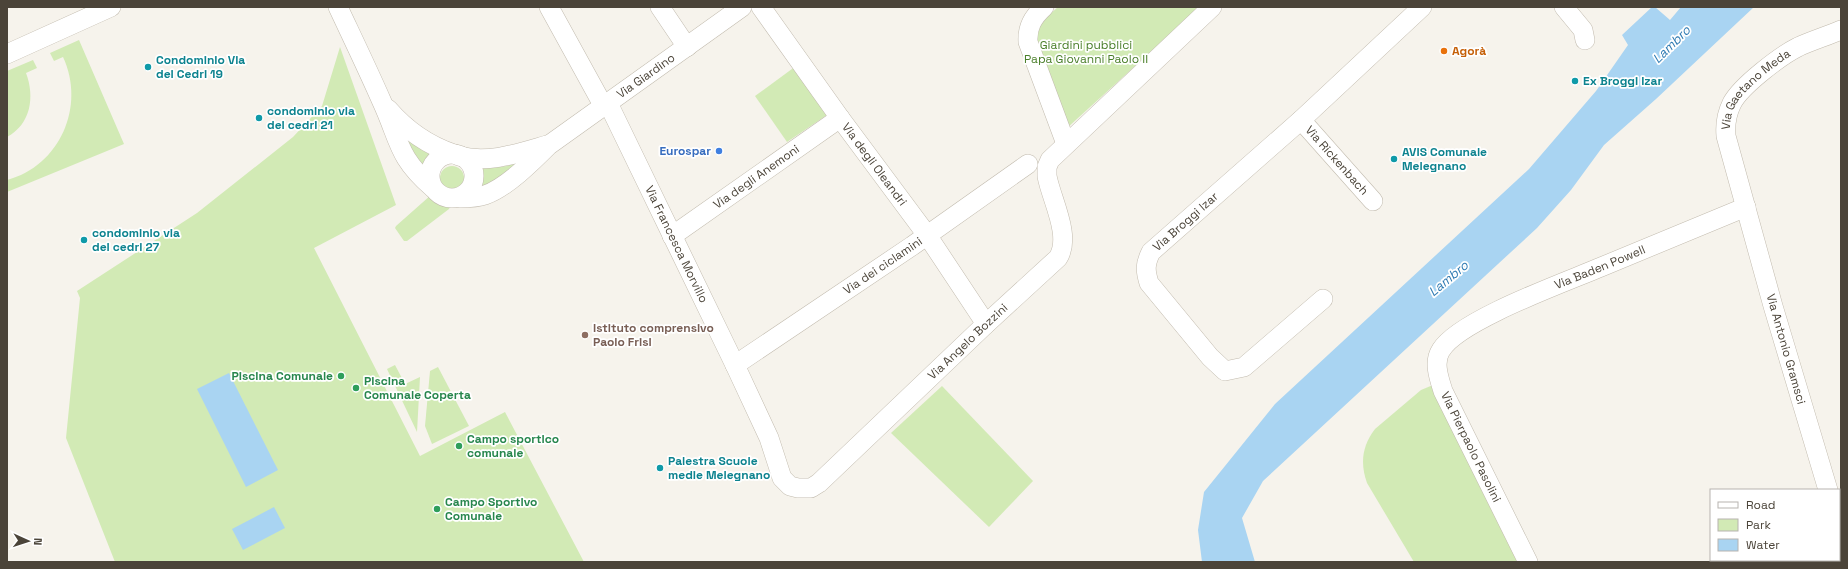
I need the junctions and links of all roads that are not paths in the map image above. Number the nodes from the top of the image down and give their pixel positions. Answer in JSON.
{"nodes":[{"id":1,"x":111,"y":7,"type":"edge"},
{"id":2,"x":338,"y":7,"type":"edge"},
{"id":3,"x":549,"y":7,"type":"edge"},
{"id":4,"x":660,"y":7,"type":"edge"},
{"id":5,"x":742,"y":7,"type":"edge"},
{"id":6,"x":761,"y":7,"type":"edge"},
{"id":7,"x":1044,"y":7,"type":"edge"},
{"id":8,"x":1212,"y":7,"type":"edge"},
{"id":9,"x":1422,"y":7,"type":"edge"},
{"id":10,"x":1564,"y":7,"type":"edge"},
{"id":11,"x":1841,"y":30,"type":"edge"},
{"id":12,"x":1585,"y":40,"type":"dead end"},
{"id":13,"x":687,"y":47,"type":"junction"},
{"id":14,"x":7,"y":54,"type":"edge"},
{"id":15,"x":383,"y":104,"type":"junction"},
{"id":16,"x":606,"y":105,"type":"junction"},
{"id":17,"x":840,"y":118,"type":"junction"},
{"id":18,"x":1301,"y":120,"type":"junction"},
{"id":19,"x":1066,"y":144,"type":"junction"},
{"id":20,"x":549,"y":145,"type":"junction"},
{"id":21,"x":457,"y":155,"type":"junction"},
{"id":22,"x":1028,"y":164,"type":"dead end"},
{"id":23,"x":432,"y":188,"type":"junction"},
{"id":24,"x":460,"y":198,"type":"junction"},
{"id":25,"x":1373,"y":201,"type":"dead end"},
{"id":26,"x":1746,"y":207,"type":"junction"},
{"id":27,"x":927,"y":235,"type":"junction"},
{"id":28,"x":672,"y":236,"type":"junction"},
{"id":29,"x":1323,"y":299,"type":"dead end"},
{"id":30,"x":986,"y":324,"type":"junction"},
{"id":31,"x":1458,"y":334,"type":"joint"},
{"id":32,"x":735,"y":365,"type":"junction"},
{"id":33,"x":798,"y":488,"type":"joint"},
{"id":34,"x":1828,"y":489,"type":"edge"},
{"id":35,"x":1528,"y":562,"type":"edge"}],
"edges":[{"from":1,"to":14,"type":"street"},
{"from":2,"to":15,"type":"street","name":"Via Giardino"},
{"from":3,"to":16,"type":"street","name":"Via Francesca Morvillo"},
{"from":4,"to":13,"type":"street"},
{"from":5,"to":13,"type":"street","name":"Via Giardino"},
{"from":6,"to":17,"type":"street","name":"Via degli Oleandri"},
{"from":7,"to":19,"type":"street"},
{"from":8,"to":19,"type":"street"},
{"from":9,"to":18,"type":"street","name":"Via Broggi Izar"},
{"from":10,"to":12,"type":"street"},
{"from":11,"to":26,"type":"street","name":"Via Gaetano Meda"},
{"from":13,"to":16,"type":"street","name":"Via Giardino"},
{"from":15,"to":21,"type":"street","name":"Via Giardino"},
{"from":15,"to":23,"type":"street","name":"Via Giardino"},
{"from":16,"to":20,"type":"street","name":"Via Giardino"},
{"from":16,"to":28,"type":"street","name":"Via Francesca Morvillo"},
{"from":17,"to":27,"type":"street","name":"Via degli Oleandri"},
{"from":17,"to":28,"type":"street","name":"Via degli Anemoni"},
{"from":18,"to":25,"type":"street","name":"Via Rickenbach"},
{"from":18,"to":29,"type":"street","name":"Via Broggi Izar"},
{"from":19,"to":30,"type":"street","name":"Via Angelo Bozzini"},
{"from":20,"to":21,"type":"street","name":"Via Giardino"},
{"from":20,"to":24,"type":"street","name":"Via Giardino"},
{"from":21,"to":23,"type":"street","name":"Via Giardino"},
{"from":21,"to":24,"type":"street","name":"Via Giardino"},
{"from":22,"to":27,"type":"street","name":"Via dei ciclamini"},
{"from":23,"to":24,"type":"street","name":"Via Giardino"},
{"from":26,"to":31,"type":"street","name":"Via Baden Powell"},
{"from":26,"to":34,"type":"street","name":"Via Antonio Gramsci"},
{"from":27,"to":30,"type":"street","name":"Via degli Oleandri"},
{"from":27,"to":32,"type":"street","name":"Via dei ciclamini"},
{"from":28,"to":32,"type":"street","name":"Via Francesca Morvillo"},
{"from":30,"to":33,"type":"street","name":"Via Angelo Bozzini"},
{"from":31,"to":35,"type":"street","name":"Via Pierpaolo Pasolini"},
{"from":32,"to":33,"type":"street","name":"Via Francesca Morvillo"}]}
